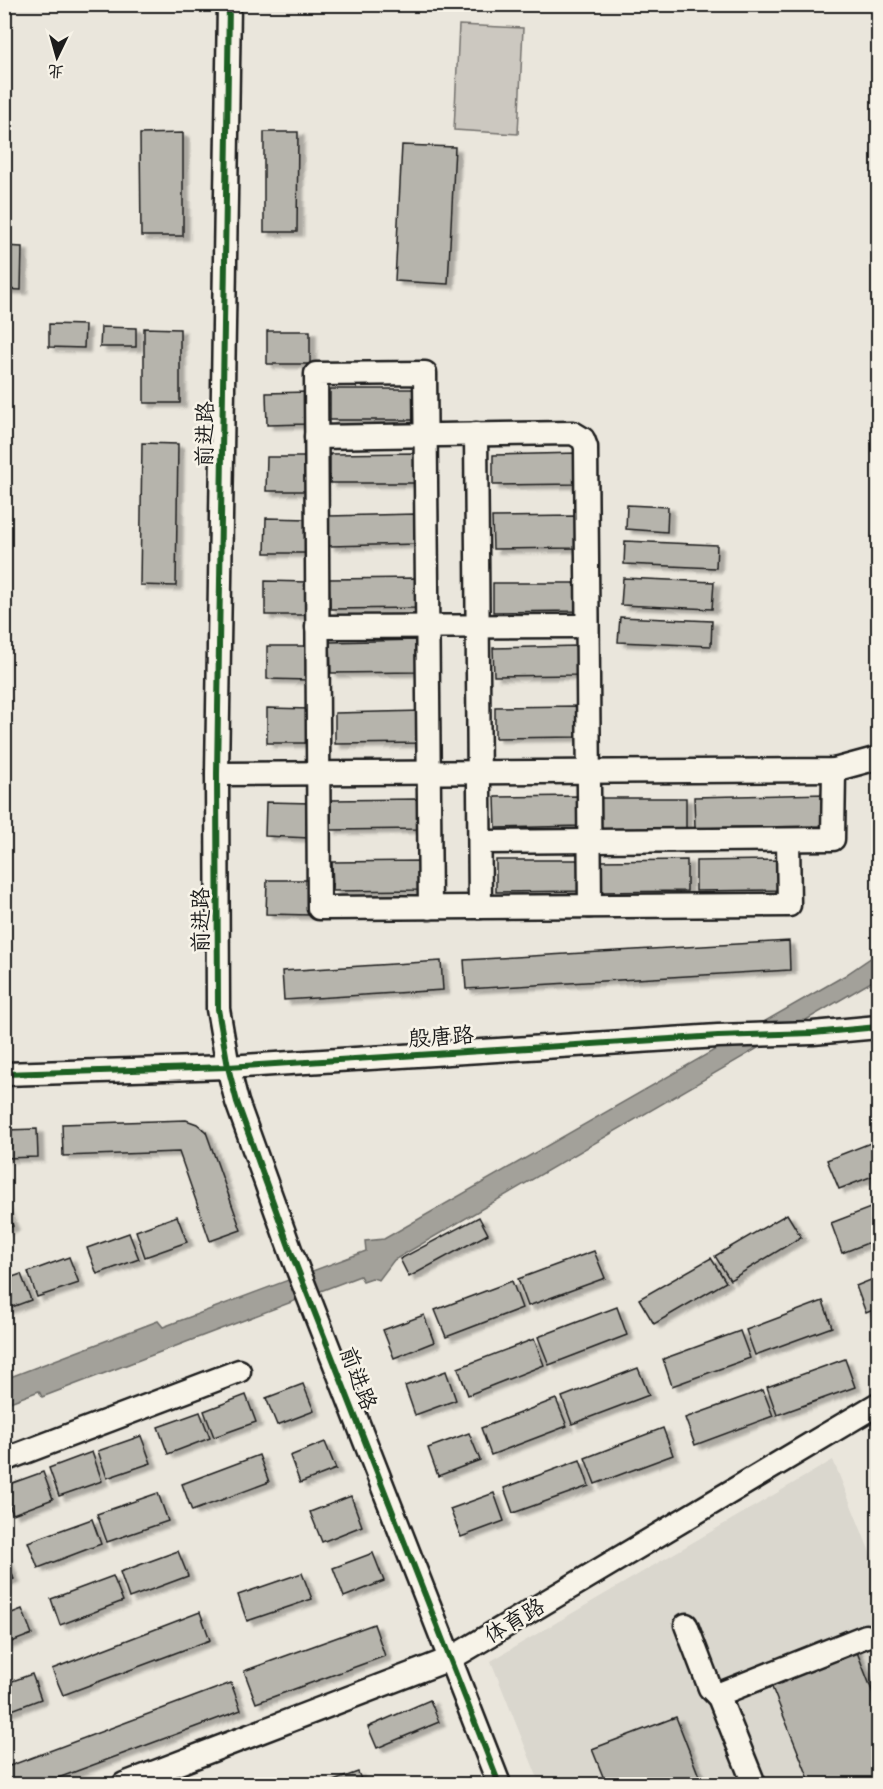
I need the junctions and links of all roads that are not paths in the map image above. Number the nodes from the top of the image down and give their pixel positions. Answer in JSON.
{"nodes":[{"id":1,"x":229,"y":4,"type":"edge"},
{"id":2,"x":476,"y":434,"type":"junction"},
{"id":3,"x":426,"y":435,"type":"junction"},
{"id":4,"x":316,"y":437,"type":"junction"},
{"id":5,"x":427,"y":626,"type":"junction"},
{"id":6,"x":478,"y":626,"type":"junction"},
{"id":7,"x":587,"y":626,"type":"junction"},
{"id":8,"x":317,"y":627,"type":"junction"},
{"id":9,"x":879,"y":758,"type":"edge"},
{"id":10,"x":834,"y":770,"type":"junction"},
{"id":11,"x":480,"y":772,"type":"junction"},
{"id":12,"x":588,"y":772,"type":"junction"},
{"id":13,"x":318,"y":773,"type":"junction"},
{"id":14,"x":429,"y":773,"type":"junction"},
{"id":15,"x":217,"y":774,"type":"junction"},
{"id":16,"x":788,"y":840,"type":"junction"},
{"id":17,"x":481,"y":842,"type":"junction"},
{"id":18,"x":589,"y":842,"type":"junction"},
{"id":19,"x":590,"y":906,"type":"junction"},
{"id":20,"x":480,"y":907,"type":"junction"},
{"id":21,"x":430,"y":908,"type":"junction"},
{"id":22,"x":879,"y":1027,"type":"edge"},
{"id":23,"x":228,"y":1067,"type":"junction"},
{"id":24,"x":4,"y":1074,"type":"edge"},
{"id":25,"x":239,"y":1371,"type":"dead end"},
{"id":26,"x":879,"y":1404,"type":"edge"},
{"id":27,"x":4,"y":1460,"type":"edge"},
{"id":28,"x":686,"y":1625,"type":"dead end"},
{"id":29,"x":866,"y":1636,"type":"dead end"},
{"id":30,"x":450,"y":1659,"type":"junction"},
{"id":31,"x":717,"y":1695,"type":"junction"},
{"id":32,"x":124,"y":1785,"type":"edge"},
{"id":33,"x":499,"y":1785,"type":"edge"},
{"id":34,"x":754,"y":1785,"type":"edge"}],
"edges":[{"from":1,"to":15,"type":"street","name":"前进路"},
{"from":2,"to":3,"type":"street"},
{"from":2,"to":6,"type":"street"},
{"from":2,"to":7,"type":"street"},
{"from":3,"to":4,"type":"street"},
{"from":3,"to":4,"type":"street"},
{"from":3,"to":5,"type":"street"},
{"from":4,"to":8,"type":"street"},
{"from":5,"to":6,"type":"street"},
{"from":5,"to":8,"type":"street"},
{"from":5,"to":14,"type":"street"},
{"from":6,"to":7,"type":"street"},
{"from":6,"to":11,"type":"street"},
{"from":7,"to":12,"type":"street"},
{"from":8,"to":13,"type":"street"},
{"from":9,"to":10,"type":"street"},
{"from":10,"to":12,"type":"street"},
{"from":10,"to":16,"type":"street"},
{"from":11,"to":12,"type":"street"},
{"from":11,"to":14,"type":"street"},
{"from":11,"to":17,"type":"street"},
{"from":12,"to":18,"type":"street"},
{"from":13,"to":14,"type":"street"},
{"from":13,"to":15,"type":"street"},
{"from":13,"to":21,"type":"street"},
{"from":14,"to":21,"type":"street"},
{"from":15,"to":23,"type":"street","name":"前进路"},
{"from":16,"to":18,"type":"street"},
{"from":16,"to":19,"type":"street"},
{"from":17,"to":18,"type":"street"},
{"from":17,"to":20,"type":"street"},
{"from":18,"to":19,"type":"street"},
{"from":19,"to":20,"type":"street"},
{"from":20,"to":21,"type":"street"},
{"from":22,"to":23,"type":"street","name":"殷唐路"},
{"from":23,"to":24,"type":"street","name":"殷唐路"},
{"from":23,"to":30,"type":"street","name":"前进路"},
{"from":25,"to":27,"type":"street"},
{"from":26,"to":30,"type":"street","name":"体育路"},
{"from":28,"to":31,"type":"street"},
{"from":29,"to":31,"type":"street"},
{"from":30,"to":32,"type":"street","name":"体育路"},
{"from":30,"to":33,"type":"street","name":"前进路"},
{"from":31,"to":34,"type":"street"}]}
